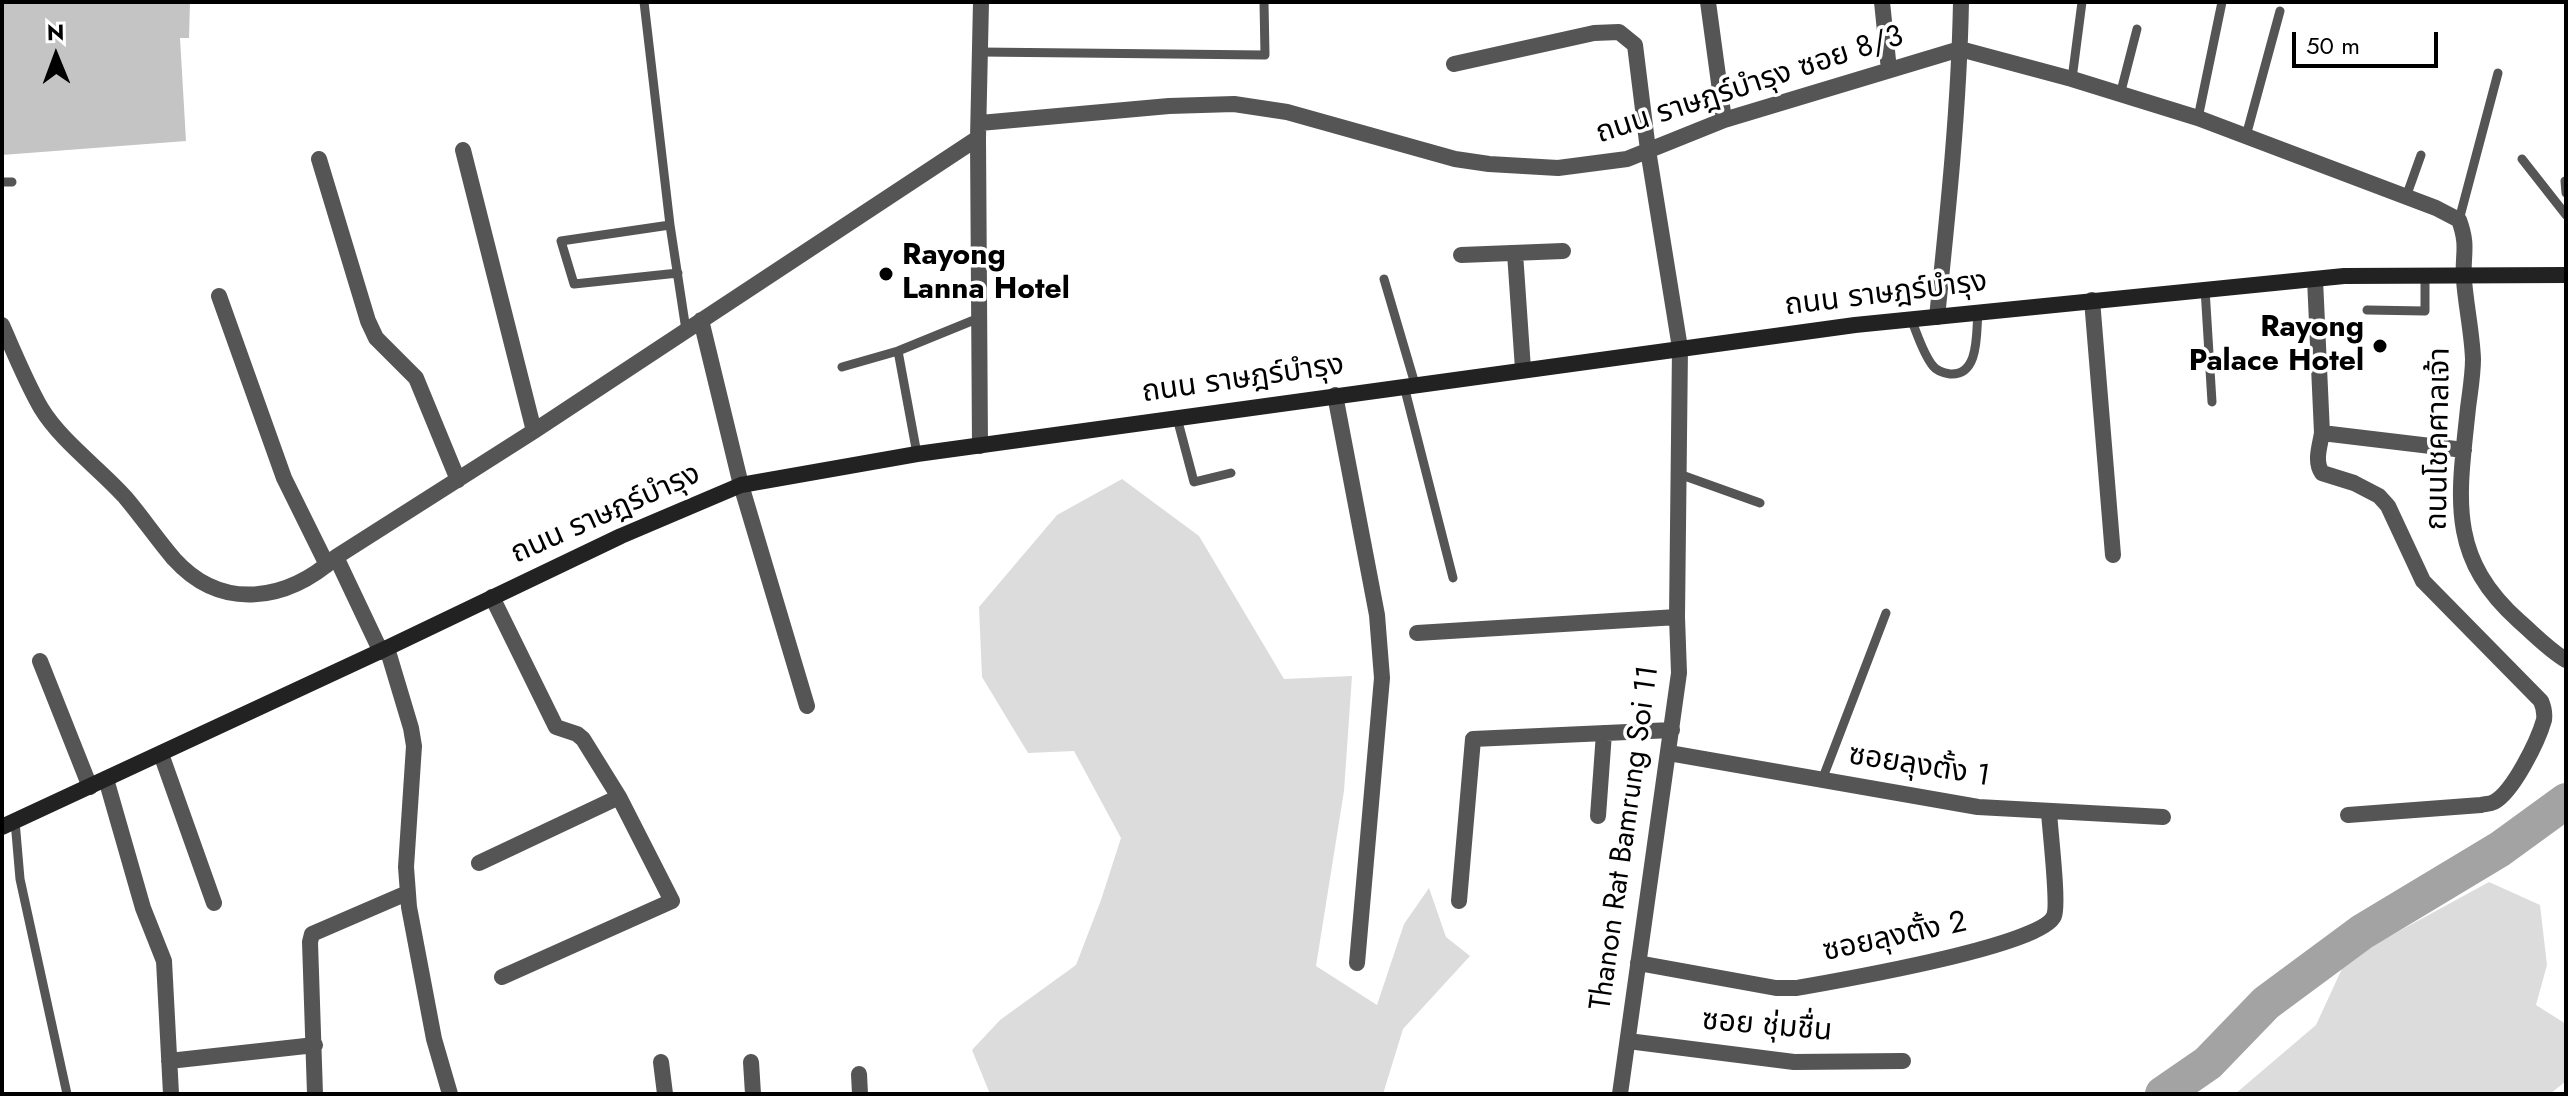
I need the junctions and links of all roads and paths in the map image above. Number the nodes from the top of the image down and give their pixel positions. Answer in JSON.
{"nodes":[{"id":1,"x":644,"y":2,"type":"edge"},
{"id":2,"x":981,"y":2,"type":"edge"},
{"id":3,"x":1264,"y":2,"type":"edge"},
{"id":4,"x":1708,"y":2,"type":"edge"},
{"id":5,"x":1882,"y":2,"type":"edge"},
{"id":6,"x":1961,"y":2,"type":"edge"},
{"id":7,"x":2082,"y":2,"type":"edge"},
{"id":8,"x":2222,"y":2,"type":"edge"},
{"id":9,"x":2280,"y":11,"type":"dead end"},
{"id":10,"x":2137,"y":29,"type":"dead end"},
{"id":11,"x":1960,"y":49,"type":"junction"},
{"id":12,"x":980,"y":52,"type":"junction"},
{"id":13,"x":1454,"y":64,"type":"dead end"},
{"id":14,"x":1889,"y":70,"type":"junction"},
{"id":15,"x":2498,"y":73,"type":"dead end"},
{"id":16,"x":2072,"y":79,"type":"junction"},
{"id":17,"x":2120,"y":95,"type":"junction"},
{"id":18,"x":2198,"y":118,"type":"junction"},
{"id":19,"x":1724,"y":120,"type":"junction"},
{"id":20,"x":979,"y":131,"type":"junction"},
{"id":21,"x":2246,"y":136,"type":"junction"},
{"id":22,"x":463,"y":150,"type":"dead end"},
{"id":23,"x":1648,"y":150,"type":"junction"},
{"id":24,"x":2421,"y":155,"type":"dead end"},
{"id":25,"x":319,"y":159,"type":"dead end"},
{"id":26,"x":2522,"y":159,"type":"dead end"},
{"id":27,"x":2565,"y":181,"type":"edge"},
{"id":28,"x":2566,"y":193,"type":"edge"},
{"id":29,"x":2406,"y":197,"type":"junction"},
{"id":30,"x":2566,"y":215,"type":"edge"},
{"id":31,"x":2459,"y":220,"type":"junction"},
{"id":32,"x":670,"y":225,"type":"junction"},
{"id":33,"x":1563,"y":251,"type":"dead end"},
{"id":34,"x":1515,"y":253,"type":"junction"},
{"id":35,"x":1461,"y":255,"type":"dead end"},
{"id":36,"x":678,"y":273,"type":"junction"},
{"id":37,"x":2566,"y":275,"type":"edge"},
{"id":38,"x":2425,"y":276,"type":"junction"},
{"id":39,"x":2464,"y":276,"type":"junction"},
{"id":40,"x":1384,"y":279,"type":"dead end"},
{"id":41,"x":2315,"y":279,"type":"junction"},
{"id":42,"x":2205,"y":289,"type":"junction"},
{"id":43,"x":219,"y":296,"type":"dead end"},
{"id":44,"x":2092,"y":300,"type":"junction"},
{"id":45,"x":2367,"y":310,"type":"dead end"},
{"id":46,"x":1978,"y":312,"type":"junction"},
{"id":47,"x":1937,"y":317,"type":"junction"},
{"id":48,"x":979,"y":318,"type":"junction"},
{"id":49,"x":1911,"y":319,"type":"junction"},
{"id":50,"x":701,"y":320,"type":"junction"},
{"id":51,"x":2,"y":325,"type":"edge"},
{"id":52,"x":686,"y":330,"type":"junction"},
{"id":53,"x":1680,"y":348,"type":"junction"},
{"id":54,"x":898,"y":351,"type":"junction"},
{"id":55,"x":842,"y":367,"type":"dead end"},
{"id":56,"x":1523,"y":369,"type":"junction"},
{"id":57,"x":1409,"y":385,"type":"junction"},
{"id":58,"x":1335,"y":395,"type":"junction"},
{"id":59,"x":2212,"y":402,"type":"dead end"},
{"id":60,"x":1177,"y":418,"type":"junction"},
{"id":61,"x":534,"y":431,"type":"junction"},
{"id":62,"x":2322,"y":433,"type":"junction"},
{"id":63,"x":980,"y":446,"type":"junction"},
{"id":64,"x":2464,"y":450,"type":"junction"},
{"id":65,"x":917,"y":454,"type":"junction"},
{"id":66,"x":1231,"y":473,"type":"dead end"},
{"id":67,"x":1679,"y":474,"type":"junction"},
{"id":68,"x":458,"y":480,"type":"junction"},
{"id":69,"x":741,"y":485,"type":"junction"},
{"id":70,"x":1760,"y":503,"type":"dead end"},
{"id":71,"x":2113,"y":555,"type":"dead end"},
{"id":72,"x":332,"y":561,"type":"junction"},
{"id":73,"x":1453,"y":578,"type":"dead end"},
{"id":74,"x":492,"y":597,"type":"junction"},
{"id":75,"x":1886,"y":613,"type":"dead end"},
{"id":76,"x":1677,"y":617,"type":"junction"},
{"id":77,"x":1417,"y":633,"type":"dead end"},
{"id":78,"x":384,"y":650,"type":"junction"},
{"id":79,"x":2566,"y":660,"type":"edge"},
{"id":80,"x":40,"y":661,"type":"dead end"},
{"id":81,"x":807,"y":706,"type":"dead end"},
{"id":82,"x":1672,"y":730,"type":"junction"},
{"id":83,"x":1604,"y":733,"type":"junction"},
{"id":84,"x":1669,"y":753,"type":"junction"},
{"id":85,"x":161,"y":754,"type":"junction"},
{"id":86,"x":106,"y":779,"type":"junction"},
{"id":87,"x":1822,"y":780,"type":"junction"},
{"id":88,"x":90,"y":787,"type":"junction"},
{"id":89,"x":619,"y":797,"type":"junction"},
{"id":90,"x":2049,"y":812,"type":"junction"},
{"id":91,"x":2348,"y":815,"type":"dead end"},
{"id":92,"x":1598,"y":816,"type":"dead end"},
{"id":93,"x":2163,"y":817,"type":"dead end"},
{"id":94,"x":8,"y":824,"type":"edge"},
{"id":95,"x":479,"y":863,"type":"dead end"},
{"id":96,"x":407,"y":893,"type":"junction"},
{"id":97,"x":1459,"y":901,"type":"dead end"},
{"id":98,"x":214,"y":903,"type":"dead end"},
{"id":99,"x":1357,"y":963,"type":"dead end"},
{"id":100,"x":1638,"y":963,"type":"junction"},
{"id":101,"x":502,"y":977,"type":"dead end"},
{"id":102,"x":1628,"y":1041,"type":"junction"},
{"id":103,"x":315,"y":1045,"type":"junction"},
{"id":104,"x":169,"y":1061,"type":"junction"},
{"id":105,"x":1903,"y":1061,"type":"dead end"},
{"id":106,"x":661,"y":1062,"type":"dead end"},
{"id":107,"x":751,"y":1062,"type":"dead end"},
{"id":108,"x":859,"y":1074,"type":"dead end"},
{"id":109,"x":67,"y":1094,"type":"edge"},
{"id":110,"x":171,"y":1094,"type":"edge"},
{"id":111,"x":315,"y":1094,"type":"edge"},
{"id":112,"x":450,"y":1094,"type":"edge"},
{"id":113,"x":665,"y":1094,"type":"edge"},
{"id":114,"x":753,"y":1094,"type":"edge"},
{"id":115,"x":860,"y":1094,"type":"edge"},
{"id":116,"x":1620,"y":1094,"type":"edge"}],
"edges":[{"from":1,"to":32,"type":"lane"},
{"from":2,"to":12,"type":"street"},
{"from":3,"to":12,"type":"lane"},
{"from":4,"to":19,"type":"street"},
{"from":5,"to":14,"type":"street"},
{"from":6,"to":11,"type":"street"},
{"from":7,"to":16,"type":"lane"},
{"from":8,"to":18,"type":"lane"},
{"from":9,"to":21,"type":"lane"},
{"from":10,"to":17,"type":"lane"},
{"from":11,"to":14,"type":"street","name":"ถนน ราษฎร์บำรุง ซอย 8/3"},
{"from":11,"to":16,"type":"street"},
{"from":11,"to":47,"type":"street"},
{"from":12,"to":20,"type":"street"},
{"from":13,"to":23,"type":"street","name":"Thanon Rat Bamrung Soi 11"},
{"from":14,"to":19,"type":"street","name":"ถนน ราษฎร์บำรุง ซอย 8/3"},
{"from":15,"to":31,"type":"lane"},
{"from":16,"to":17,"type":"street"},
{"from":17,"to":18,"type":"street"},
{"from":18,"to":21,"type":"street"},
{"from":19,"to":23,"type":"street","name":"ถนน ราษฎร์บำรุง ซอย 8/3"},
{"from":20,"to":23,"type":"street","name":"ถนน ราษฎร์บำรุง ซอย 8/3"},
{"from":20,"to":48,"type":"street"},
{"from":20,"to":50,"type":"street"},
{"from":21,"to":29,"type":"street"},
{"from":22,"to":61,"type":"street"},
{"from":23,"to":53,"type":"street","name":"Thanon Rat Bamrung Soi 11"},
{"from":24,"to":29,"type":"lane"},
{"from":25,"to":68,"type":"street"},
{"from":26,"to":30,"type":"lane"},
{"from":27,"to":28,"type":"lane"},
{"from":29,"to":31,"type":"street"},
{"from":31,"to":39,"type":"street"},
{"from":32,"to":36,"type":"lane"},
{"from":32,"to":36,"type":"lane"},
{"from":33,"to":34,"type":"street"},
{"from":34,"to":35,"type":"street"},
{"from":34,"to":56,"type":"street"},
{"from":36,"to":52,"type":"lane"},
{"from":37,"to":39,"type":"street","name":"ถนน ราษฎร์บำรุง"},
{"from":38,"to":39,"type":"street","name":"ถนน ราษฎร์บำรุง"},
{"from":38,"to":41,"type":"street","name":"ถนน ราษฎร์บำรุง"},
{"from":38,"to":45,"type":"lane"},
{"from":39,"to":64,"type":"street","name":"ถนนโชคศาลเจ้า"},
{"from":40,"to":57,"type":"lane"},
{"from":41,"to":42,"type":"street","name":"ถนน ราษฎร์บำรุง"},
{"from":41,"to":62,"type":"street"},
{"from":42,"to":44,"type":"street","name":"ถนน ราษฎร์บำรุง"},
{"from":42,"to":59,"type":"lane"},
{"from":43,"to":72,"type":"street"},
{"from":44,"to":46,"type":"street","name":"ถนน ราษฎร์บำรุง"},
{"from":44,"to":71,"type":"street"},
{"from":46,"to":47,"type":"street","name":"ถนน ราษฎร์บำรุง"},
{"from":46,"to":49,"type":"lane"},
{"from":47,"to":49,"type":"street","name":"ถนน ราษฎร์บำรุง"},
{"from":48,"to":54,"type":"lane"},
{"from":48,"to":63,"type":"street"},
{"from":49,"to":53,"type":"street","name":"ถนน ราษฎร์บำรุง"},
{"from":50,"to":52,"type":"street"},
{"from":50,"to":69,"type":"street"},
{"from":51,"to":72,"type":"street"},
{"from":52,"to":61,"type":"street"},
{"from":53,"to":56,"type":"street","name":"ถนน ราษฎร์บำรุง"},
{"from":53,"to":67,"type":"street","name":"Thanon Rat Bamrung Soi 11"},
{"from":54,"to":55,"type":"lane"},
{"from":54,"to":65,"type":"lane"},
{"from":56,"to":57,"type":"street","name":"ถนน ราษฎร์บำรุง"},
{"from":57,"to":58,"type":"street","name":"ถนน ราษฎร์บำรุง"},
{"from":57,"to":73,"type":"lane"},
{"from":58,"to":60,"type":"street","name":"ถนน ราษฎร์บำรุง"},
{"from":58,"to":99,"type":"street"},
{"from":60,"to":63,"type":"street","name":"ถนน ราษฎร์บำรุง"},
{"from":60,"to":66,"type":"lane"},
{"from":61,"to":68,"type":"street"},
{"from":62,"to":64,"type":"street"},
{"from":62,"to":91,"type":"street"},
{"from":63,"to":65,"type":"street","name":"ถนน ราษฎร์บำรุง"},
{"from":64,"to":79,"type":"street","name":"ถนนโชคศาลเจ้า"},
{"from":65,"to":69,"type":"street","name":"ถนน ราษฎร์บำรุง"},
{"from":67,"to":70,"type":"lane"},
{"from":67,"to":76,"type":"street","name":"Thanon Rat Bamrung Soi 11"},
{"from":68,"to":72,"type":"street"},
{"from":69,"to":74,"type":"street","name":"ถนน ราษฎร์บำรุง"},
{"from":69,"to":81,"type":"street"},
{"from":72,"to":78,"type":"street"},
{"from":74,"to":78,"type":"street","name":"ถนน ราษฎร์บำรุง"},
{"from":74,"to":89,"type":"street"},
{"from":75,"to":87,"type":"lane"},
{"from":76,"to":77,"type":"street"},
{"from":76,"to":82,"type":"street","name":"Thanon Rat Bamrung Soi 11"},
{"from":78,"to":85,"type":"street","name":"ถนน ราษฎร์บำรุง"},
{"from":78,"to":96,"type":"street"},
{"from":80,"to":88,"type":"street"},
{"from":82,"to":83,"type":"street"},
{"from":82,"to":84,"type":"street","name":"Thanon Rat Bamrung Soi 11"},
{"from":83,"to":92,"type":"street"},
{"from":83,"to":97,"type":"street"},
{"from":84,"to":87,"type":"street","name":"ซอยลุงตั้ง 1"},
{"from":84,"to":100,"type":"street","name":"Thanon Rat Bamrung Soi 11"},
{"from":85,"to":86,"type":"street","name":"ถนน ราษฎร์บำรุง"},
{"from":85,"to":98,"type":"street"},
{"from":86,"to":88,"type":"street","name":"ถนน ราษฎร์บำรุง"},
{"from":86,"to":104,"type":"street"},
{"from":87,"to":90,"type":"street","name":"ซอยลุงตั้ง 1"},
{"from":88,"to":94,"type":"street","name":"ถนน ราษฎร์บำรุง"},
{"from":89,"to":95,"type":"street"},
{"from":89,"to":101,"type":"street"},
{"from":90,"to":93,"type":"street","name":"ซอยลุงตั้ง 1"},
{"from":90,"to":100,"type":"street","name":"ซอยลุงตั้ง 2"},
{"from":94,"to":109,"type":"lane"},
{"from":96,"to":103,"type":"street"},
{"from":96,"to":112,"type":"street"},
{"from":100,"to":102,"type":"street","name":"Thanon Rat Bamrung Soi 11"},
{"from":102,"to":105,"type":"street","name":"ซอย ชุ่มชื่น"},
{"from":102,"to":116,"type":"street","name":"Thanon Rat Bamrung Soi 11"},
{"from":103,"to":104,"type":"street"},
{"from":103,"to":111,"type":"street"},
{"from":104,"to":110,"type":"street"},
{"from":106,"to":113,"type":"street"},
{"from":107,"to":114,"type":"street"},
{"from":108,"to":115,"type":"street"}]}
